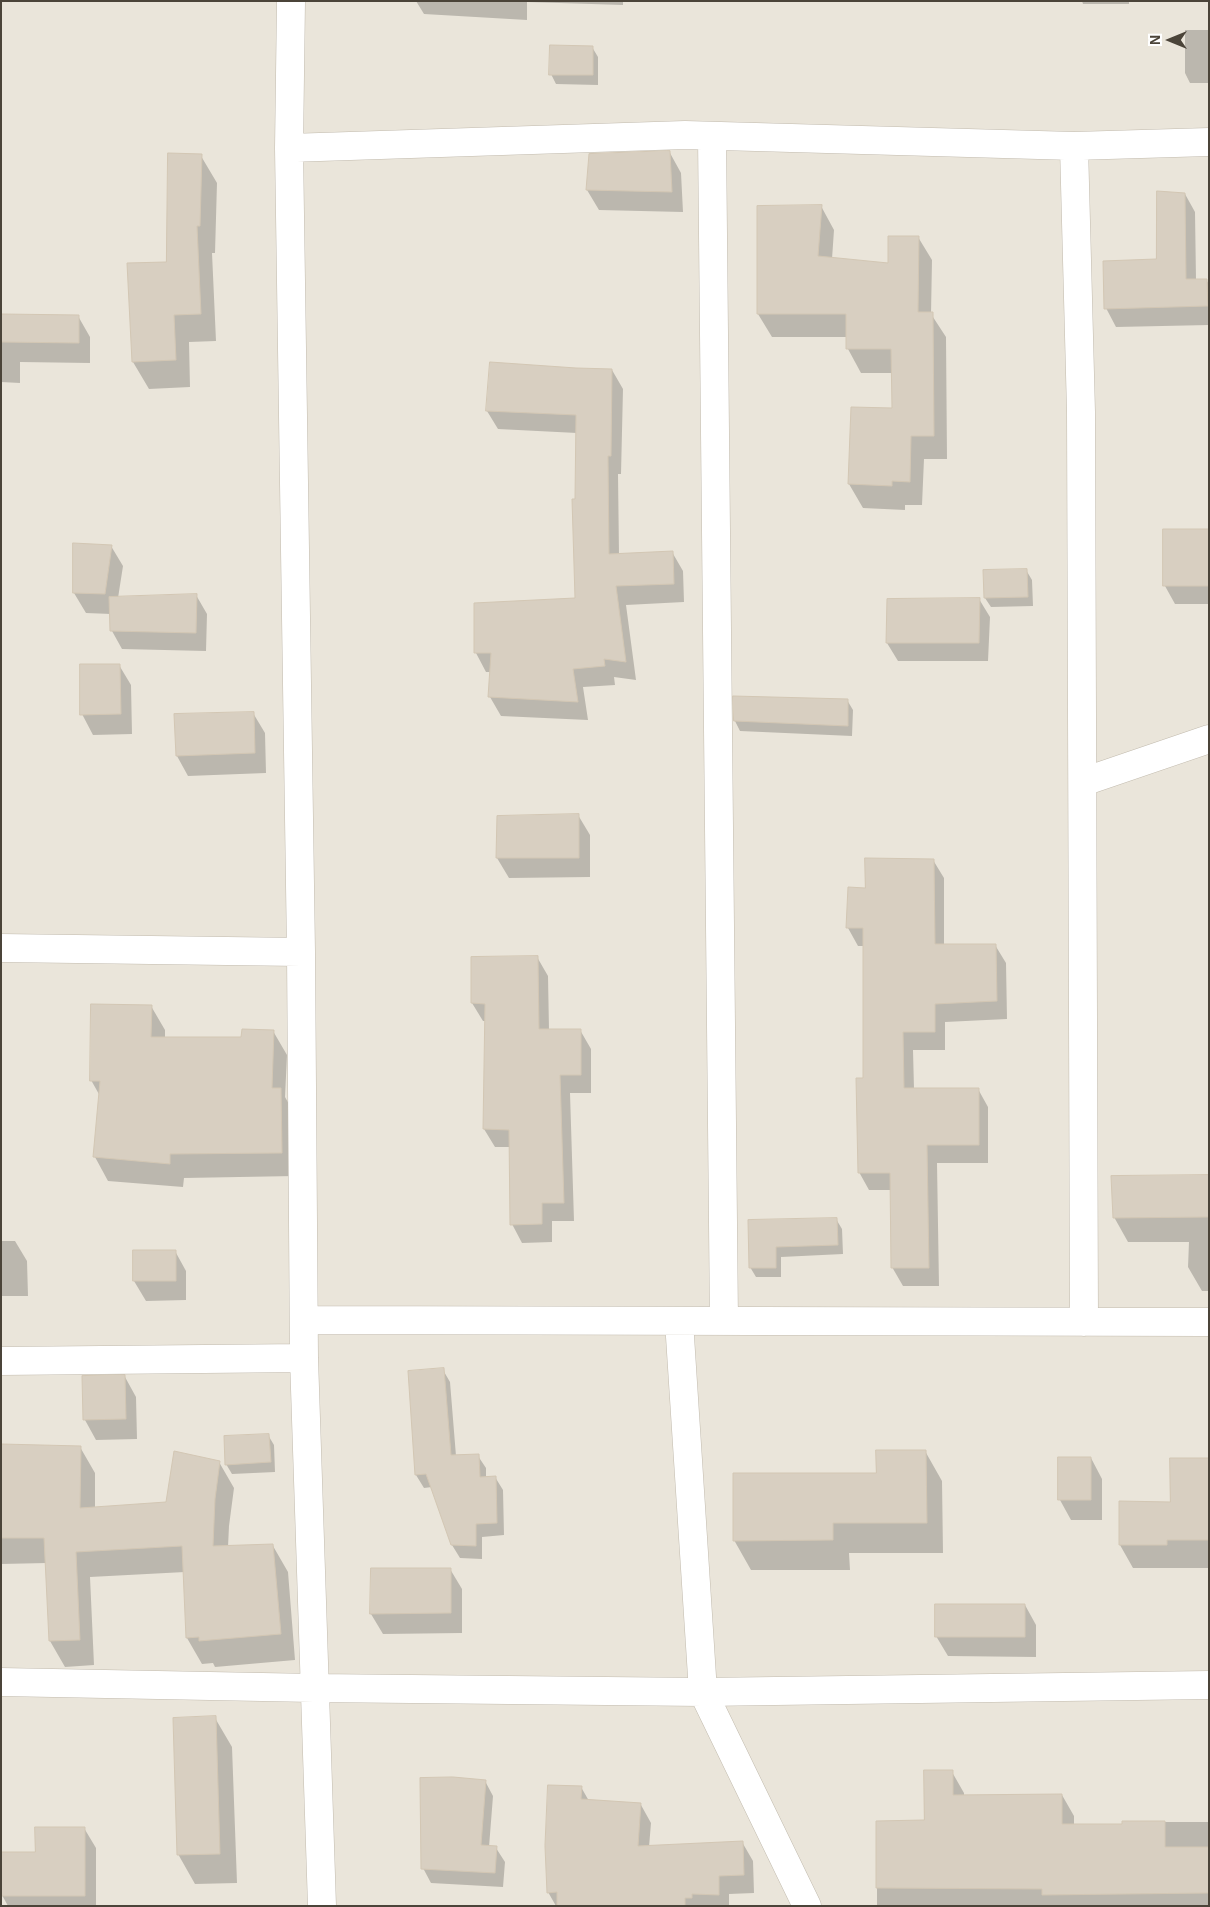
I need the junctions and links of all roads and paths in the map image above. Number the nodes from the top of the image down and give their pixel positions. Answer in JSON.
{"nodes":[{"id":1,"x":291,"y":1,"type":"edge"},
{"id":2,"x":712,"y":136,"type":"junction"},
{"id":3,"x":1209,"y":142,"type":"edge"},
{"id":4,"x":1074,"y":146,"type":"junction"},
{"id":5,"x":289,"y":148,"type":"junction"},
{"id":6,"x":1209,"y":739,"type":"edge"},
{"id":7,"x":1082,"y":782,"type":"junction"},
{"id":8,"x":1,"y":948,"type":"edge"},
{"id":9,"x":301,"y":952,"type":"junction"},
{"id":10,"x":304,"y":1320,"type":"junction"},
{"id":11,"x":679,"y":1321,"type":"junction"},
{"id":12,"x":724,"y":1321,"type":"junction"},
{"id":13,"x":1084,"y":1322,"type":"junction"},
{"id":14,"x":1209,"y":1322,"type":"edge"},
{"id":15,"x":304,"y":1358,"type":"junction"},
{"id":16,"x":1,"y":1361,"type":"edge"},
{"id":17,"x":1,"y":1682,"type":"edge"},
{"id":18,"x":1209,"y":1685,"type":"edge"},
{"id":19,"x":314,"y":1688,"type":"junction"},
{"id":20,"x":703,"y":1692,"type":"junction"},
{"id":21,"x":322,"y":1906,"type":"edge"},
{"id":22,"x":807,"y":1906,"type":"edge"}],
"edges":[{"from":1,"to":5,"type":"street"},
{"from":2,"to":4,"type":"street"},
{"from":2,"to":5,"type":"street"},
{"from":2,"to":12,"type":"street"},
{"from":3,"to":4,"type":"street"},
{"from":4,"to":7,"type":"street"},
{"from":5,"to":9,"type":"street"},
{"from":6,"to":7,"type":"street"},
{"from":7,"to":13,"type":"street"},
{"from":8,"to":9,"type":"street"},
{"from":9,"to":10,"type":"street"},
{"from":10,"to":11,"type":"street"},
{"from":10,"to":15,"type":"street"},
{"from":11,"to":12,"type":"street"},
{"from":11,"to":20,"type":"street"},
{"from":12,"to":13,"type":"street"},
{"from":13,"to":14,"type":"street"},
{"from":15,"to":16,"type":"street"},
{"from":15,"to":19,"type":"street"},
{"from":17,"to":19,"type":"street"},
{"from":18,"to":20,"type":"street"},
{"from":19,"to":20,"type":"street"},
{"from":19,"to":21,"type":"street"},
{"from":20,"to":22,"type":"street"}]}
